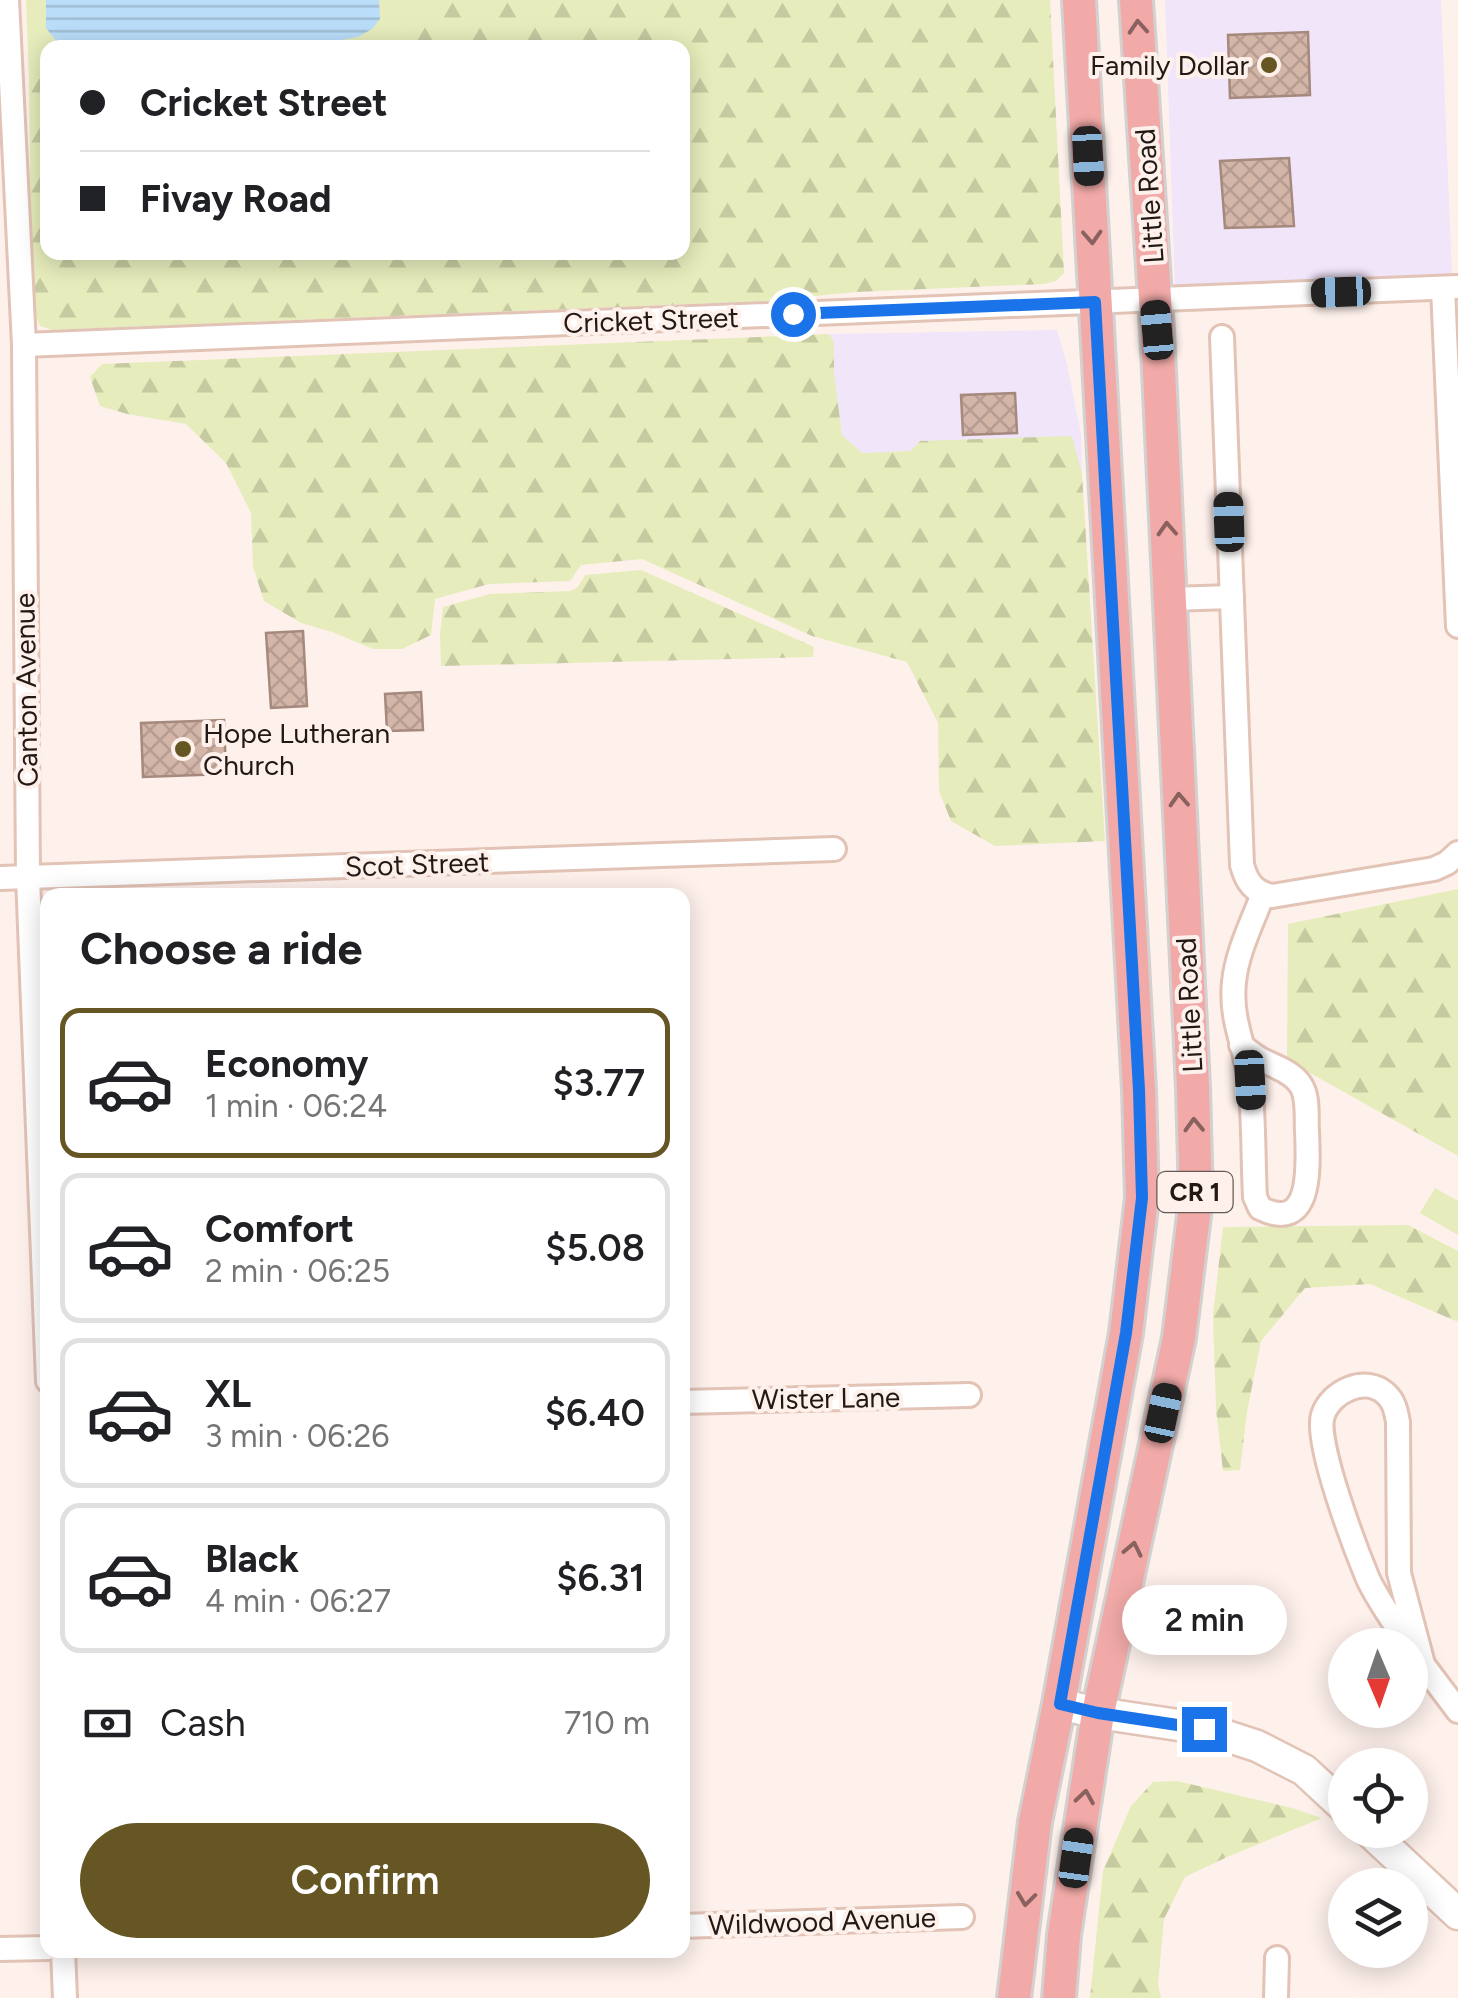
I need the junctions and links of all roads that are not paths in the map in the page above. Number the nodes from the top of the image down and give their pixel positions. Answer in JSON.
{"nodes":[{"id":1,"x":8,"y":0,"type":"edge"},
{"id":2,"x":1080,"y":0,"type":"edge"},
{"id":3,"x":1136,"y":0,"type":"edge"},
{"id":4,"x":1450,"y":288,"type":"edge"},
{"id":5,"x":1155,"y":298,"type":"junction"},
{"id":6,"x":1095,"y":302,"type":"junction"},
{"id":7,"x":1222,"y":338,"type":"dead end"},
{"id":8,"x":24,"y":345,"type":"junction"},
{"id":9,"x":1232,"y":597,"type":"junction"},
{"id":10,"x":1170,"y":600,"type":"junction"},
{"id":11,"x":1458,"y":626,"type":"edge"},
{"id":12,"x":834,"y":849,"type":"dead end"},
{"id":13,"x":1458,"y":852,"type":"edge"},
{"id":14,"x":28,"y":877,"type":"junction"},
{"id":15,"x":0,"y":878,"type":"edge"},
{"id":16,"x":1262,"y":894,"type":"junction"},
{"id":17,"x":1241,"y":1045,"type":"junction"},
{"id":18,"x":40,"y":1179,"type":"edge"},
{"id":19,"x":970,"y":1394,"type":"dead end"},
{"id":20,"x":690,"y":1402,"type":"edge"},
{"id":21,"x":1414,"y":1652,"type":"edge"},
{"id":22,"x":1428,"y":1671,"type":"edge"},
{"id":23,"x":1060,"y":1704,"type":"junction"},
{"id":24,"x":1458,"y":1711,"type":"edge"},
{"id":25,"x":1098,"y":1713,"type":"junction"},
{"id":26,"x":1328,"y":1792,"type":"edge"},
{"id":27,"x":1387,"y":1848,"type":"edge"},
{"id":28,"x":1458,"y":1914,"type":"edge"},
{"id":29,"x":962,"y":1916,"type":"dead end"},
{"id":30,"x":690,"y":1926,"type":"edge"},
{"id":31,"x":40,"y":1948,"type":"edge"},
{"id":32,"x":0,"y":1949,"type":"edge"},
{"id":33,"x":63,"y":1958,"type":"edge"},
{"id":34,"x":1277,"y":1958,"type":"dead end"},
{"id":35,"x":64,"y":1998,"type":"edge"},
{"id":36,"x":1014,"y":1998,"type":"edge"},
{"id":37,"x":1060,"y":1998,"type":"edge"},
{"id":38,"x":1276,"y":1998,"type":"edge"}],
"edges":[{"from":1,"to":8,"type":"street","name":"Canton Avenue"},
{"from":2,"to":6,"type":"main road","name":"Little Road","number":"CR 1","one_way":true},
{"from":5,"to":3,"type":"main road","name":"Little Road","number":"CR 1","one_way":true},
{"from":4,"to":5,"type":"street","name":"Cricket Street"},
{"from":4,"to":11,"type":"street"},
{"from":5,"to":6,"type":"street","name":"Cricket Street"},
{"from":10,"to":5,"type":"main road","name":"Little Road","number":"CR 1","one_way":true},
{"from":6,"to":8,"type":"street","name":"Cricket Street"},
{"from":6,"to":23,"type":"main road","name":"Little Road","number":"CR 1"},
{"from":7,"to":9,"type":"street"},
{"from":8,"to":14,"type":"street","name":"Canton Avenue"},
{"from":9,"to":10,"type":"street"},
{"from":9,"to":16,"type":"street"},
{"from":25,"to":10,"type":"main road","name":"Little Road","number":"CR 1","one_way":true},
{"from":12,"to":14,"type":"street","name":"Scot Street"},
{"from":13,"to":16,"type":"street"},
{"from":14,"to":15,"type":"street","name":"Scot Street"},
{"from":14,"to":18,"type":"street","name":"Canton Avenue"},
{"from":16,"to":17,"type":"street"},
{"from":17,"to":17,"type":"street"},
{"from":19,"to":20,"type":"street","name":"Wister Lane"},
{"from":21,"to":21,"type":"street"},
{"from":22,"to":24,"type":"street"},
{"from":23,"to":25,"type":"street"},
{"from":23,"to":36,"type":"main road","name":"Little Road","number":"CR 1","one_way":true},
{"from":25,"to":26,"type":"street"},
{"from":37,"to":25,"type":"main road","name":"Little Road","number":"CR 1","one_way":true},
{"from":27,"to":28,"type":"street"},
{"from":29,"to":30,"type":"street","name":"Wildwood Avenue"},
{"from":31,"to":32,"type":"street"},
{"from":33,"to":35,"type":"street"},
{"from":34,"to":38,"type":"street"}]}
